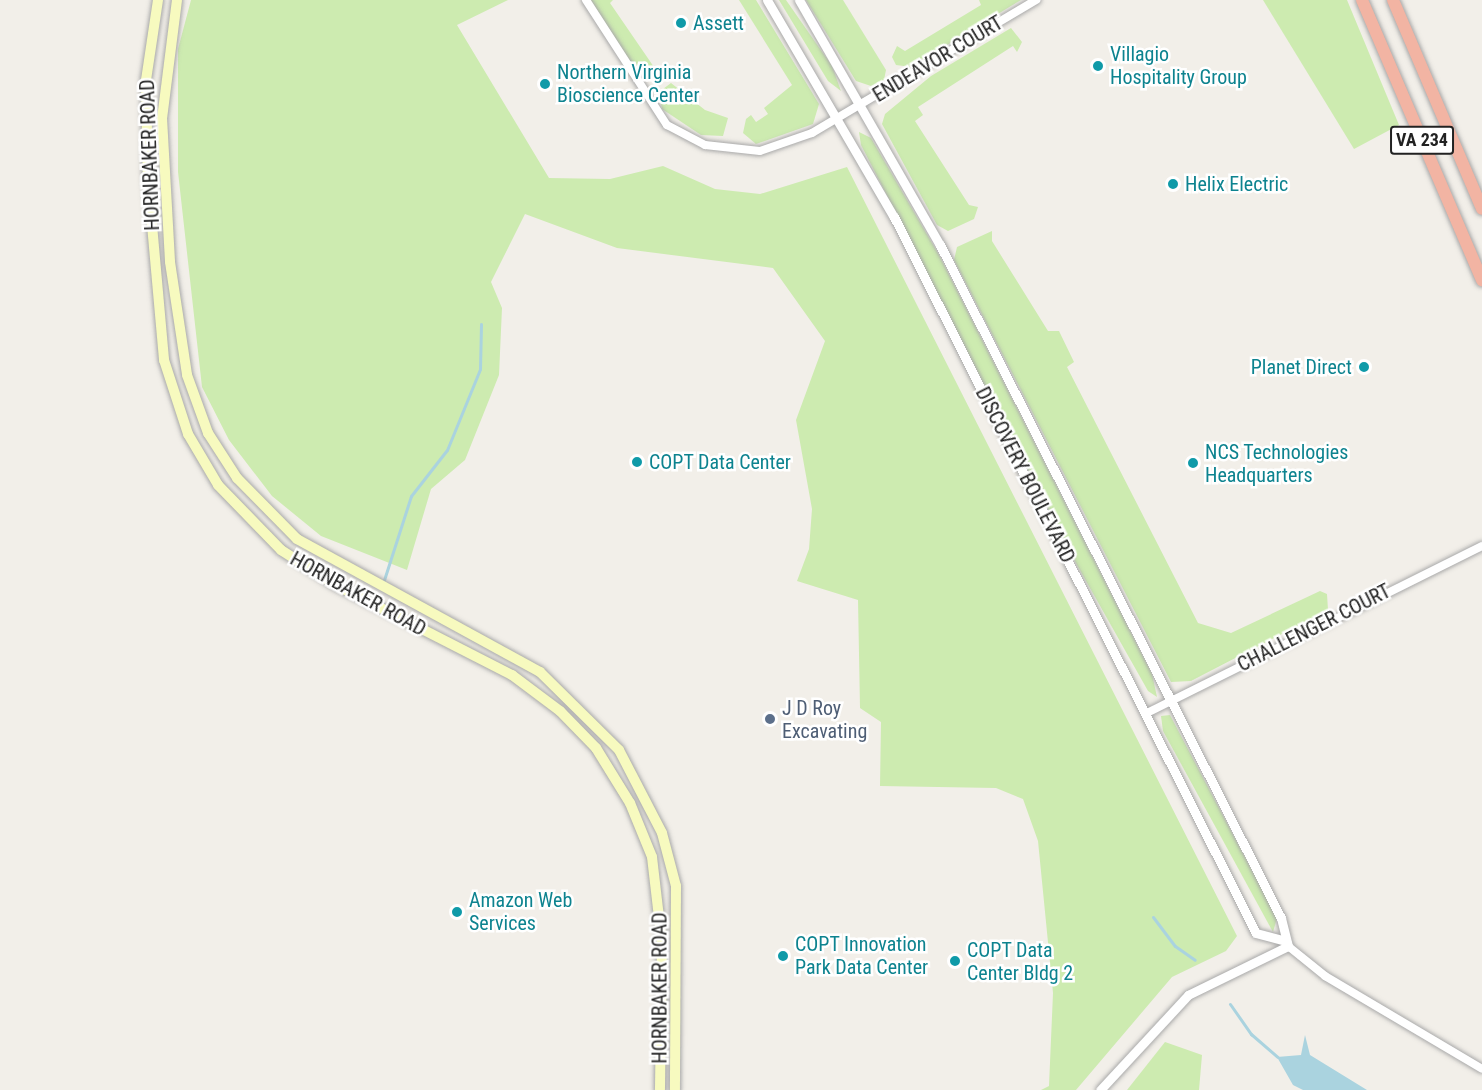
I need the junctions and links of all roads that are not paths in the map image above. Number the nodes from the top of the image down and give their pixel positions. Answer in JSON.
{"nodes":[{"id":1,"x":158,"y":0,"type":"edge"},
{"id":2,"x":177,"y":0,"type":"edge"},
{"id":3,"x":586,"y":0,"type":"edge"},
{"id":4,"x":766,"y":0,"type":"edge"},
{"id":5,"x":799,"y":0,"type":"edge"},
{"id":6,"x":1036,"y":0,"type":"edge"},
{"id":7,"x":1362,"y":0,"type":"edge"},
{"id":8,"x":1393,"y":0,"type":"edge"},
{"id":9,"x":864,"y":103,"type":"junction"},
{"id":10,"x":839,"y":118,"type":"junction"},
{"id":11,"x":1482,"y":209,"type":"edge"},
{"id":12,"x":1482,"y":280,"type":"edge"},
{"id":13,"x":1482,"y":546,"type":"edge"},
{"id":14,"x":464,"y":629,"type":"junction"},
{"id":15,"x":454,"y":646,"type":"junction"},
{"id":16,"x":1172,"y":700,"type":"junction"},
{"id":17,"x":1147,"y":712,"type":"junction"},
{"id":18,"x":1286,"y":943,"type":"junction"},
{"id":19,"x":1482,"y":1069,"type":"edge"},
{"id":20,"x":660,"y":1090,"type":"edge"},
{"id":21,"x":675,"y":1090,"type":"edge"},
{"id":22,"x":1100,"y":1090,"type":"edge"}],
"edges":[{"from":1,"to":15,"type":"main road","name":"HORNBAKER ROAD"},
{"from":2,"to":14,"type":"main road","name":"HORNBAKER ROAD"},
{"from":3,"to":10,"type":"street","name":"ENDEAVOR COURT"},
{"from":4,"to":10,"type":"street","name":"DISCOVERY BOULEVARD"},
{"from":5,"to":9,"type":"street","name":"DISCOVERY BOULEVARD"},
{"from":6,"to":9,"type":"street","name":"ENDEAVOR COURT"},
{"from":7,"to":12,"type":"highway","number":"VA 234"},
{"from":8,"to":11,"type":"highway","number":"VA 234"},
{"from":9,"to":10,"type":"street","name":"ENDEAVOR COURT"},
{"from":9,"to":16,"type":"street","name":"DISCOVERY BOULEVARD"},
{"from":10,"to":17,"type":"street","name":"DISCOVERY BOULEVARD"},
{"from":13,"to":16,"type":"street","name":"CHALLENGER COURT"},
{"from":14,"to":15,"type":"main road"},
{"from":14,"to":21,"type":"main road","name":"HORNBAKER ROAD"},
{"from":15,"to":20,"type":"main road","name":"HORNBAKER ROAD"},
{"from":16,"to":17,"type":"street","name":"CHALLENGER COURT"},
{"from":16,"to":18,"type":"street","name":"DISCOVERY BOULEVARD"},
{"from":17,"to":18,"type":"street","name":"DISCOVERY BOULEVARD"},
{"from":18,"to":19,"type":"street","name":"DISCOVERY BOULEVARD"},
{"from":18,"to":22,"type":"street"}]}
